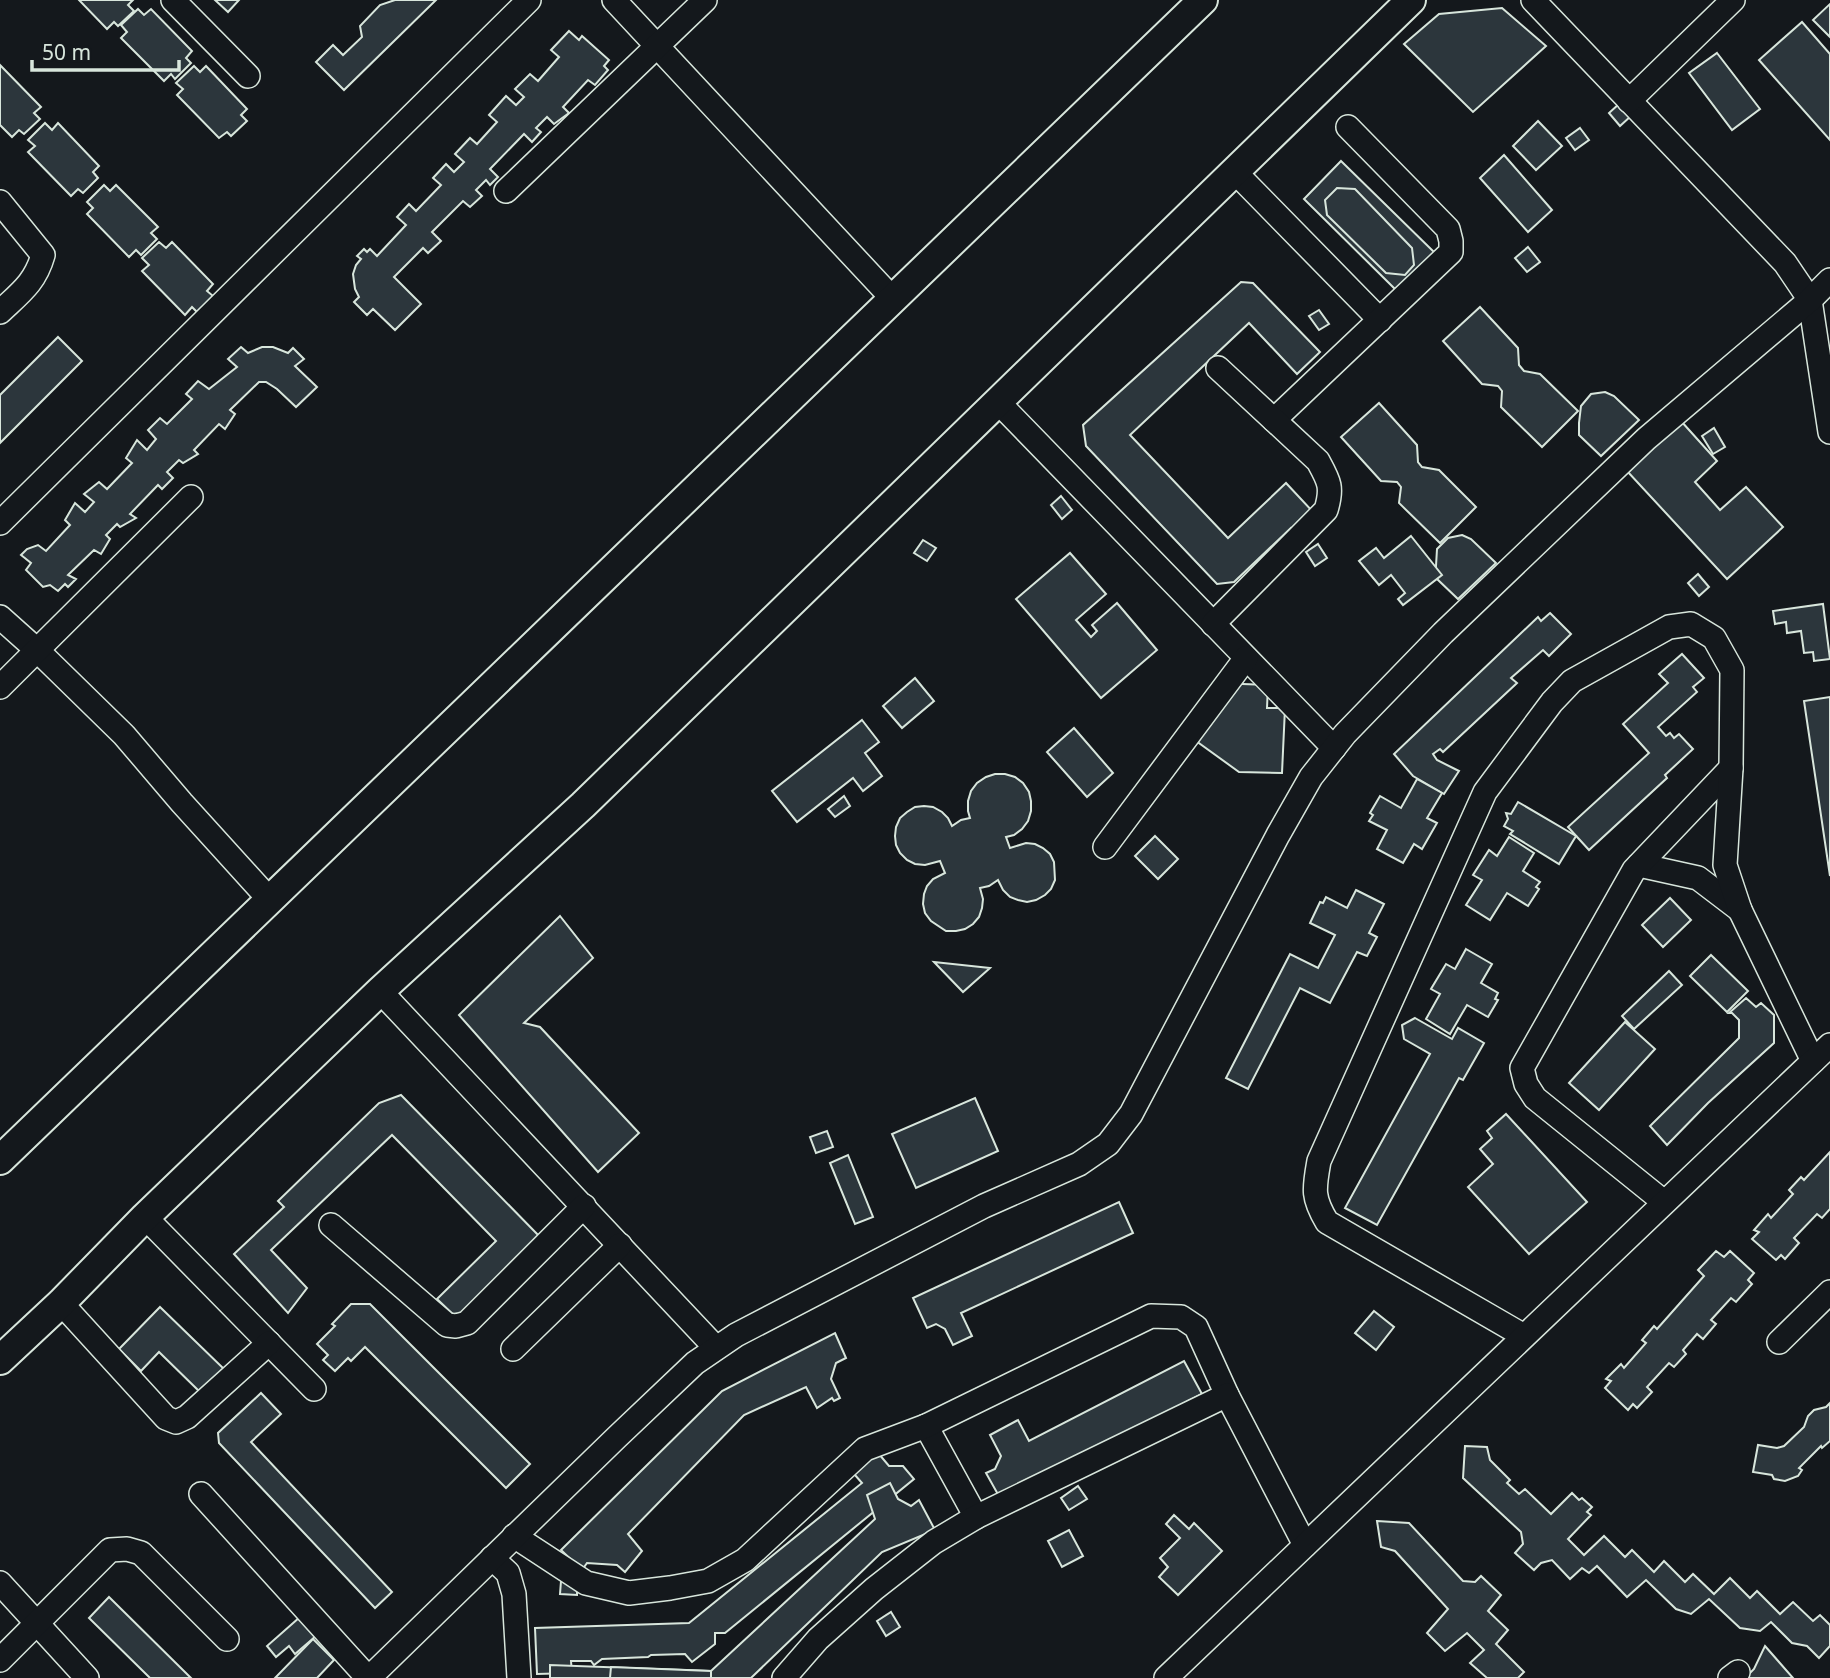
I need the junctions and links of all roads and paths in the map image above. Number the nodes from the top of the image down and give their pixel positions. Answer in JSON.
{"nodes":[{"id":1,"x":173,"y":0,"type":"edge"},
{"id":2,"x":528,"y":0,"type":"edge"},
{"id":3,"x":614,"y":0,"type":"edge"},
{"id":4,"x":705,"y":0,"type":"edge"},
{"id":5,"x":1203,"y":0,"type":"edge"},
{"id":6,"x":1411,"y":0,"type":"edge"},
{"id":7,"x":1533,"y":0,"type":"edge"},
{"id":8,"x":1733,"y":0,"type":"edge"},
{"id":9,"x":657,"y":46,"type":"junction"},
{"id":10,"x":248,"y":76,"type":"dead end"},
{"id":11,"x":1629,"y":101,"type":"junction"},
{"id":12,"x":1348,"y":127,"type":"dead end"},
{"id":13,"x":1236,"y":172,"type":"junction"},
{"id":14,"x":506,"y":191,"type":"dead end"},
{"id":15,"x":0,"y":202,"type":"edge"},
{"id":16,"x":1830,"y":280,"type":"edge"},
{"id":17,"x":892,"y":298,"type":"junction"},
{"id":18,"x":1810,"y":300,"type":"junction"},
{"id":19,"x":0,"y":313,"type":"edge"},
{"id":20,"x":1380,"y":320,"type":"junction"},
{"id":21,"x":1218,"y":368,"type":"dead end"},
{"id":22,"x":998,"y":402,"type":"junction"},
{"id":23,"x":1274,"y":420,"type":"junction"},
{"id":24,"x":1830,"y":432,"type":"edge"},
{"id":25,"x":191,"y":497,"type":"dead end"},
{"id":26,"x":0,"y":523,"type":"edge"},
{"id":27,"x":0,"y":617,"type":"edge"},
{"id":28,"x":1213,"y":624,"type":"junction"},
{"id":29,"x":38,"y":651,"type":"junction"},
{"id":30,"x":1246,"y":658,"type":"junction"},
{"id":31,"x":0,"y":687,"type":"edge"},
{"id":32,"x":1334,"y":748,"type":"junction"},
{"id":33,"x":1731,"y":768,"type":"junction"},
{"id":34,"x":1105,"y":847,"type":"dead end"},
{"id":35,"x":1639,"y":865,"type":"junction"},
{"id":36,"x":270,"y":900,"type":"junction"},
{"id":37,"x":1740,"y":910,"type":"junction"},
{"id":38,"x":380,"y":991,"type":"junction"},
{"id":39,"x":1830,"y":1045,"type":"edge"},
{"id":40,"x":1813,"y":1061,"type":"junction"},
{"id":41,"x":0,"y":1160,"type":"edge"},
{"id":42,"x":1664,"y":1202,"type":"junction"},
{"id":43,"x":584,"y":1206,"type":"junction"},
{"id":44,"x":145,"y":1217,"type":"junction"},
{"id":45,"x":331,"y":1225,"type":"dead end"},
{"id":46,"x":620,"y":1245,"type":"junction"},
{"id":47,"x":1830,"y":1292,"type":"edge"},
{"id":48,"x":61,"y":1303,"type":"junction"},
{"id":49,"x":1524,"y":1336,"type":"junction"},
{"id":50,"x":1779,"y":1342,"type":"dead end"},
{"id":51,"x":269,"y":1343,"type":"junction"},
{"id":52,"x":716,"y":1348,"type":"junction"},
{"id":53,"x":513,"y":1349,"type":"dead end"},
{"id":54,"x":0,"y":1360,"type":"edge"},
{"id":55,"x":314,"y":1389,"type":"dead end"},
{"id":56,"x":1227,"y":1395,"type":"junction"},
{"id":57,"x":926,"y":1426,"type":"junction"},
{"id":58,"x":201,"y":1494,"type":"dead end"},
{"id":59,"x":976,"y":1517,"type":"junction"},
{"id":60,"x":514,"y":1536,"type":"junction"},
{"id":61,"x":1305,"y":1545,"type":"junction"},
{"id":62,"x":492,"y":1558,"type":"junction"},
{"id":63,"x":0,"y":1583,"type":"edge"},
{"id":64,"x":38,"y":1624,"type":"junction"},
{"id":65,"x":227,"y":1639,"type":"dead end"},
{"id":66,"x":0,"y":1660,"type":"edge"},
{"id":67,"x":87,"y":1678,"type":"edge"},
{"id":68,"x":368,"y":1678,"type":"edge"},
{"id":69,"x":519,"y":1678,"type":"edge"},
{"id":70,"x":783,"y":1678,"type":"edge"},
{"id":71,"x":1166,"y":1678,"type":"edge"}],
"edges":[{"from":1,"to":10,"type":"street"},
{"from":2,"to":26,"type":"street"},
{"from":3,"to":9,"type":"street"},
{"from":4,"to":9,"type":"street"},
{"from":5,"to":17,"type":"main road"},
{"from":6,"to":13,"type":"main road"},
{"from":7,"to":11,"type":"street"},
{"from":8,"to":11,"type":"street"},
{"from":9,"to":14,"type":"street"},
{"from":9,"to":17,"type":"street"},
{"from":11,"to":18,"type":"street"},
{"from":12,"to":20,"type":"street"},
{"from":13,"to":20,"type":"street"},
{"from":13,"to":22,"type":"main road"},
{"from":15,"to":19,"type":"street"},
{"from":16,"to":18,"type":"street"},
{"from":17,"to":36,"type":"main road"},
{"from":18,"to":24,"type":"street"},
{"from":18,"to":32,"type":"street"},
{"from":20,"to":23,"type":"street"},
{"from":21,"to":23,"type":"street"},
{"from":22,"to":28,"type":"street"},
{"from":22,"to":38,"type":"main road"},
{"from":23,"to":28,"type":"street"},
{"from":25,"to":29,"type":"street"},
{"from":27,"to":29,"type":"street"},
{"from":28,"to":30,"type":"street"},
{"from":29,"to":31,"type":"street"},
{"from":29,"to":36,"type":"street"},
{"from":30,"to":32,"type":"street"},
{"from":30,"to":34,"type":"street"},
{"from":32,"to":52,"type":"street"},
{"from":33,"to":35,"type":"street"},
{"from":33,"to":37,"type":"street"},
{"from":33,"to":49,"type":"street"},
{"from":35,"to":37,"type":"street"},
{"from":35,"to":42,"type":"street"},
{"from":36,"to":41,"type":"main road"},
{"from":37,"to":40,"type":"street"},
{"from":38,"to":43,"type":"street"},
{"from":38,"to":44,"type":"main road"},
{"from":39,"to":40,"type":"street"},
{"from":40,"to":42,"type":"street"},
{"from":42,"to":49,"type":"street"},
{"from":43,"to":45,"type":"street"},
{"from":43,"to":46,"type":"street"},
{"from":44,"to":48,"type":"main road"},
{"from":44,"to":51,"type":"street"},
{"from":46,"to":52,"type":"street"},
{"from":46,"to":53,"type":"street"},
{"from":47,"to":50,"type":"street"},
{"from":48,"to":51,"type":"street"},
{"from":48,"to":54,"type":"main road"},
{"from":49,"to":61,"type":"street"},
{"from":51,"to":55,"type":"street"},
{"from":52,"to":60,"type":"street"},
{"from":56,"to":57,"type":"street"},
{"from":56,"to":59,"type":"street"},
{"from":56,"to":61,"type":"street"},
{"from":57,"to":59,"type":"street"},
{"from":57,"to":60,"type":"street"},
{"from":58,"to":68,"type":"street"},
{"from":59,"to":70,"type":"street"},
{"from":60,"to":62,"type":"street"},
{"from":61,"to":71,"type":"street"},
{"from":62,"to":68,"type":"street"},
{"from":62,"to":69,"type":"street"},
{"from":63,"to":64,"type":"street"},
{"from":64,"to":65,"type":"street"},
{"from":64,"to":66,"type":"street"},
{"from":64,"to":67,"type":"street"}]}
